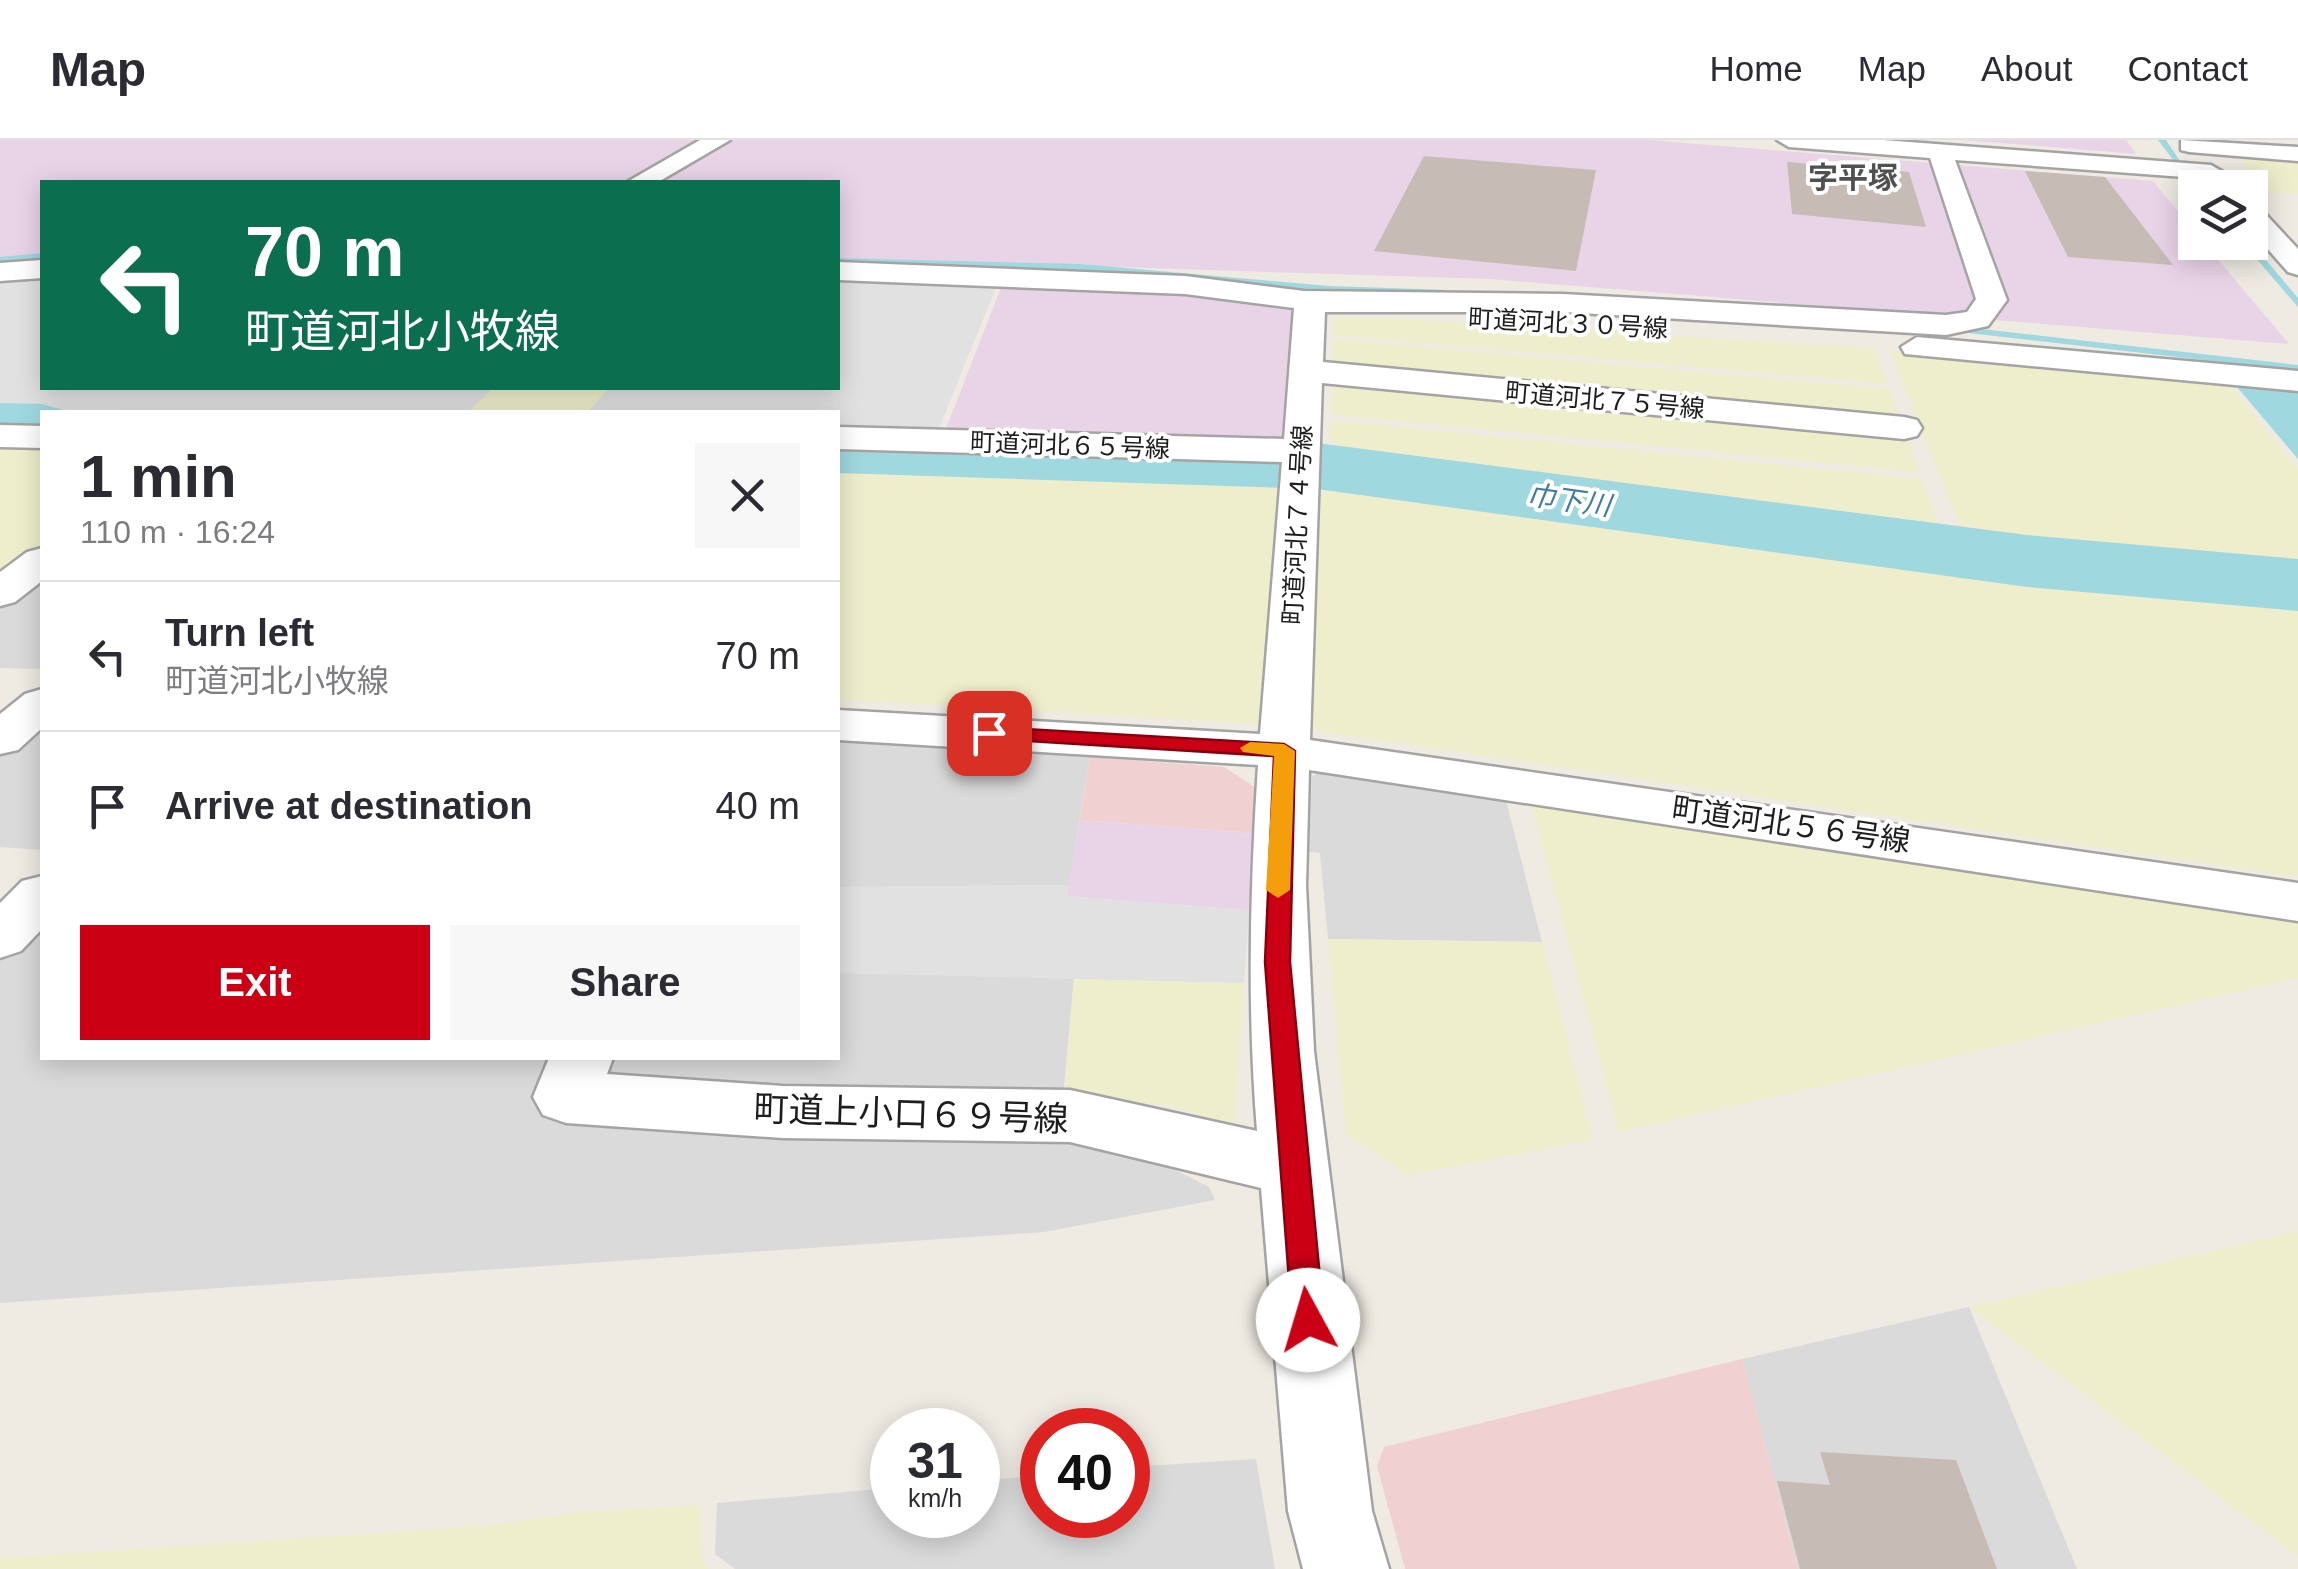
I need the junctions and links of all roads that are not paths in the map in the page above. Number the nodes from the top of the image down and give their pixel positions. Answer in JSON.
{"nodes":[{"id":1,"x":718,"y":140,"type":"edge"},
{"id":2,"x":1789,"y":140,"type":"edge"},
{"id":3,"x":2187,"y":142,"type":"edge"},
{"id":4,"x":1940,"y":151,"type":"junction"},
{"id":5,"x":2298,"y":154,"type":"edge"},
{"id":6,"x":2210,"y":170,"type":"edge"},
{"id":7,"x":2178,"y":176,"type":"edge"},
{"id":8,"x":644,"y":180,"type":"edge"},
{"id":9,"x":2268,"y":233,"type":"edge"},
{"id":10,"x":2298,"y":266,"type":"edge"},
{"id":11,"x":40,"y":269,"type":"edge"},
{"id":12,"x":840,"y":271,"type":"edge"},
{"id":13,"x":0,"y":272,"type":"edge"},
{"id":14,"x":1310,"y":299,"type":"junction"},
{"id":15,"x":1306,"y":371,"type":"junction"},
{"id":16,"x":2298,"y":381,"type":"edge"},
{"id":17,"x":0,"y":413,"type":"edge"},
{"id":18,"x":40,"y":414,"type":"edge"},
{"id":19,"x":1904,"y":428,"type":"dead end"},
{"id":20,"x":0,"y":436,"type":"edge"},
{"id":21,"x":40,"y":437,"type":"edge"},
{"id":22,"x":840,"y":438,"type":"edge"},
{"id":23,"x":840,"y":462,"type":"edge"},
{"id":24,"x":1301,"y":466,"type":"junction"},
{"id":25,"x":40,"y":562,"type":"edge"},
{"id":26,"x":0,"y":594,"type":"edge"},
{"id":27,"x":0,"y":682,"type":"edge"},
{"id":28,"x":40,"y":682,"type":"edge"},
{"id":29,"x":40,"y":706,"type":"edge"},
{"id":30,"x":840,"y":725,"type":"edge"},
{"id":31,"x":0,"y":739,"type":"edge"},
{"id":32,"x":1284,"y":751,"type":"junction"},
{"id":33,"x":0,"y":885,"type":"edge"},
{"id":34,"x":40,"y":888,"type":"edge"},
{"id":35,"x":40,"y":897,"type":"edge"},
{"id":36,"x":2298,"y":902,"type":"edge"},
{"id":37,"x":0,"y":937,"type":"edge"},
{"id":38,"x":580,"y":1060,"type":"edge"},
{"id":39,"x":1294,"y":1169,"type":"junction"},
{"id":40,"x":1346,"y":1569,"type":"edge"}],
"edges":[{"from":1,"to":8,"type":"street"},
{"from":2,"to":4,"type":"street"},
{"from":3,"to":5,"type":"street"},
{"from":3,"to":6,"type":"street"},
{"from":4,"to":7,"type":"street"},
{"from":4,"to":14,"type":"street"},
{"from":9,"to":10,"type":"street"},
{"from":11,"to":13,"type":"street"},
{"from":12,"to":14,"type":"street","name":"町道河北３０号線"},
{"from":14,"to":15,"type":"street","name":"町道河北７４号線"},
{"from":14,"to":16,"type":"street","name":"町道河北３０号線"},
{"from":15,"to":19,"type":"street","name":"町道河北７５号線"},
{"from":15,"to":24,"type":"street","name":"町道河北７４号線"},
{"from":17,"to":18,"type":"street"},
{"from":20,"to":21,"type":"street"},
{"from":22,"to":24,"type":"street","name":"町道河北６５号線"},
{"from":23,"to":24,"type":"street"},
{"from":24,"to":32,"type":"street","name":"町道河北７４号線"},
{"from":25,"to":26,"type":"street"},
{"from":27,"to":28,"type":"street"},
{"from":29,"to":31,"type":"street"},
{"from":30,"to":32,"type":"street","name":"町道河北５６号線"},
{"from":32,"to":36,"type":"street","name":"町道河北５６号線"},
{"from":32,"to":39,"type":"street","name":"町道河北７４号線"},
{"from":33,"to":34,"type":"street"},
{"from":35,"to":37,"type":"street"},
{"from":38,"to":39,"type":"street","name":"町道上小口６９号線"},
{"from":39,"to":40,"type":"street","name":"町道河北７４号線"}]}
